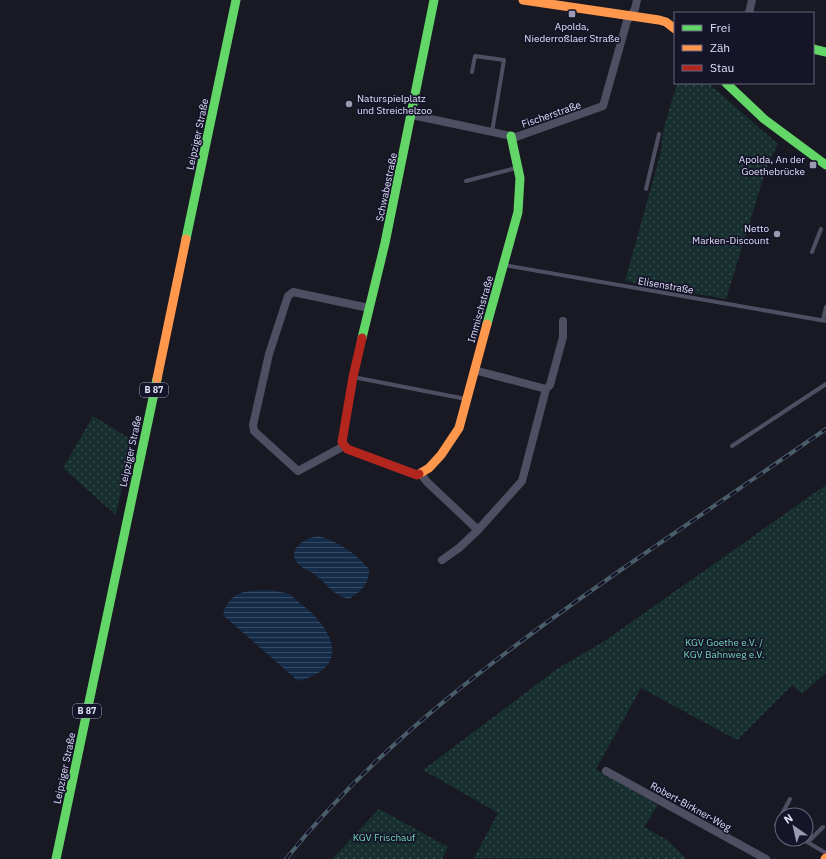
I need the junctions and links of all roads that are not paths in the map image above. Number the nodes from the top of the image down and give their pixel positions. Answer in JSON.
{"nodes":[{"id":1,"x":236,"y":0,"type":"edge"},
{"id":2,"x":434,"y":0,"type":"edge"},
{"id":3,"x":523,"y":0,"type":"edge"},
{"id":4,"x":637,"y":0,"type":"edge"},
{"id":5,"x":752,"y":0,"type":"edge"},
{"id":6,"x":749,"y":12,"type":"edge"},
{"id":7,"x":630,"y":16,"type":"junction"},
{"id":8,"x":674,"y":28,"type":"edge"},
{"id":9,"x":814,"y":48,"type":"edge"},
{"id":10,"x":826,"y":52,"type":"edge"},
{"id":11,"x":472,"y":72,"type":"dead end"},
{"id":12,"x":727,"y":84,"type":"edge"},
{"id":13,"x":412,"y":115,"type":"junction"},
{"id":14,"x":492,"y":132,"type":"junction"},
{"id":15,"x":659,"y":134,"type":"dead end"},
{"id":16,"x":511,"y":136,"type":"junction"},
{"id":17,"x":826,"y":165,"type":"edge"},
{"id":18,"x":518,"y":168,"type":"junction"},
{"id":19,"x":466,"y":181,"type":"dead end"},
{"id":20,"x":646,"y":189,"type":"dead end"},
{"id":21,"x":821,"y":230,"type":"dead end"},
{"id":22,"x":812,"y":252,"type":"dead end"},
{"id":23,"x":504,"y":265,"type":"junction"},
{"id":24,"x":826,"y":307,"type":"edge"},
{"id":25,"x":369,"y":308,"type":"junction"},
{"id":26,"x":563,"y":321,"type":"dead end"},
{"id":27,"x":824,"y":321,"type":"edge"},
{"id":28,"x":474,"y":370,"type":"junction"},
{"id":29,"x":353,"y":377,"type":"junction"},
{"id":30,"x":826,"y":384,"type":"edge"},
{"id":31,"x":546,"y":389,"type":"junction"},
{"id":32,"x":466,"y":399,"type":"junction"},
{"id":33,"x":344,"y":446,"type":"junction"},
{"id":34,"x":732,"y":446,"type":"dead end"},
{"id":35,"x":421,"y":474,"type":"junction"},
{"id":36,"x":478,"y":530,"type":"junction"},
{"id":37,"x":442,"y":560,"type":"dead end"},
{"id":38,"x":606,"y":771,"type":"dead end"},
{"id":39,"x":790,"y":798,"type":"dead end"},
{"id":40,"x":785,"y":807,"type":"edge"},
{"id":41,"x":823,"y":827,"type":"dead end"},
{"id":42,"x":814,"y":836,"type":"edge"},
{"id":43,"x":814,"y":846,"type":"edge"},
{"id":44,"x":826,"y":853,"type":"edge"},
{"id":45,"x":56,"y":859,"type":"edge"},
{"id":46,"x":766,"y":859,"type":"edge"}],
"edges":[{"from":1,"to":45,"type":"main road","name":"Leipziger Straße","number":"B 87"},
{"from":2,"to":13,"type":"main road","name":"Schwabestraße"},
{"from":3,"to":7,"type":"main road"},
{"from":4,"to":7,"type":"street"},
{"from":5,"to":6,"type":"street"},
{"from":7,"to":8,"type":"main road"},
{"from":7,"to":16,"type":"street","name":"Fischerstraße"},
{"from":9,"to":10,"type":"main road"},
{"from":11,"to":14,"type":"lane"},
{"from":12,"to":17,"type":"main road"},
{"from":13,"to":14,"type":"street","name":"Fischerstraße"},
{"from":13,"to":25,"type":"main road","name":"Schwabestraße"},
{"from":14,"to":16,"type":"street","name":"Fischerstraße"},
{"from":15,"to":20,"type":"lane"},
{"from":16,"to":18,"type":"main road","name":"Immischstraße"},
{"from":18,"to":19,"type":"lane"},
{"from":18,"to":23,"type":"main road","name":"Immischstraße"},
{"from":21,"to":22,"type":"lane"},
{"from":23,"to":27,"type":"lane","name":"Elisenstraße"},
{"from":23,"to":28,"type":"main road","name":"Immischstraße"},
{"from":24,"to":27,"type":"lane"},
{"from":25,"to":29,"type":"main road","name":"Schwabestraße"},
{"from":25,"to":33,"type":"street"},
{"from":26,"to":31,"type":"street"},
{"from":28,"to":31,"type":"street"},
{"from":28,"to":32,"type":"main road","name":"Immischstraße"},
{"from":29,"to":32,"type":"lane"},
{"from":29,"to":33,"type":"main road","name":"Schwabestraße"},
{"from":30,"to":34,"type":"lane"},
{"from":31,"to":36,"type":"street"},
{"from":32,"to":35,"type":"main road","name":"Immischstraße"},
{"from":33,"to":35,"type":"main road"},
{"from":35,"to":36,"type":"street"},
{"from":36,"to":37,"type":"street"},
{"from":38,"to":46,"type":"street","name":"Robert-Birkner-Weg"},
{"from":39,"to":40,"type":"lane"},
{"from":41,"to":42,"type":"lane"},
{"from":43,"to":44,"type":"lane"}]}
